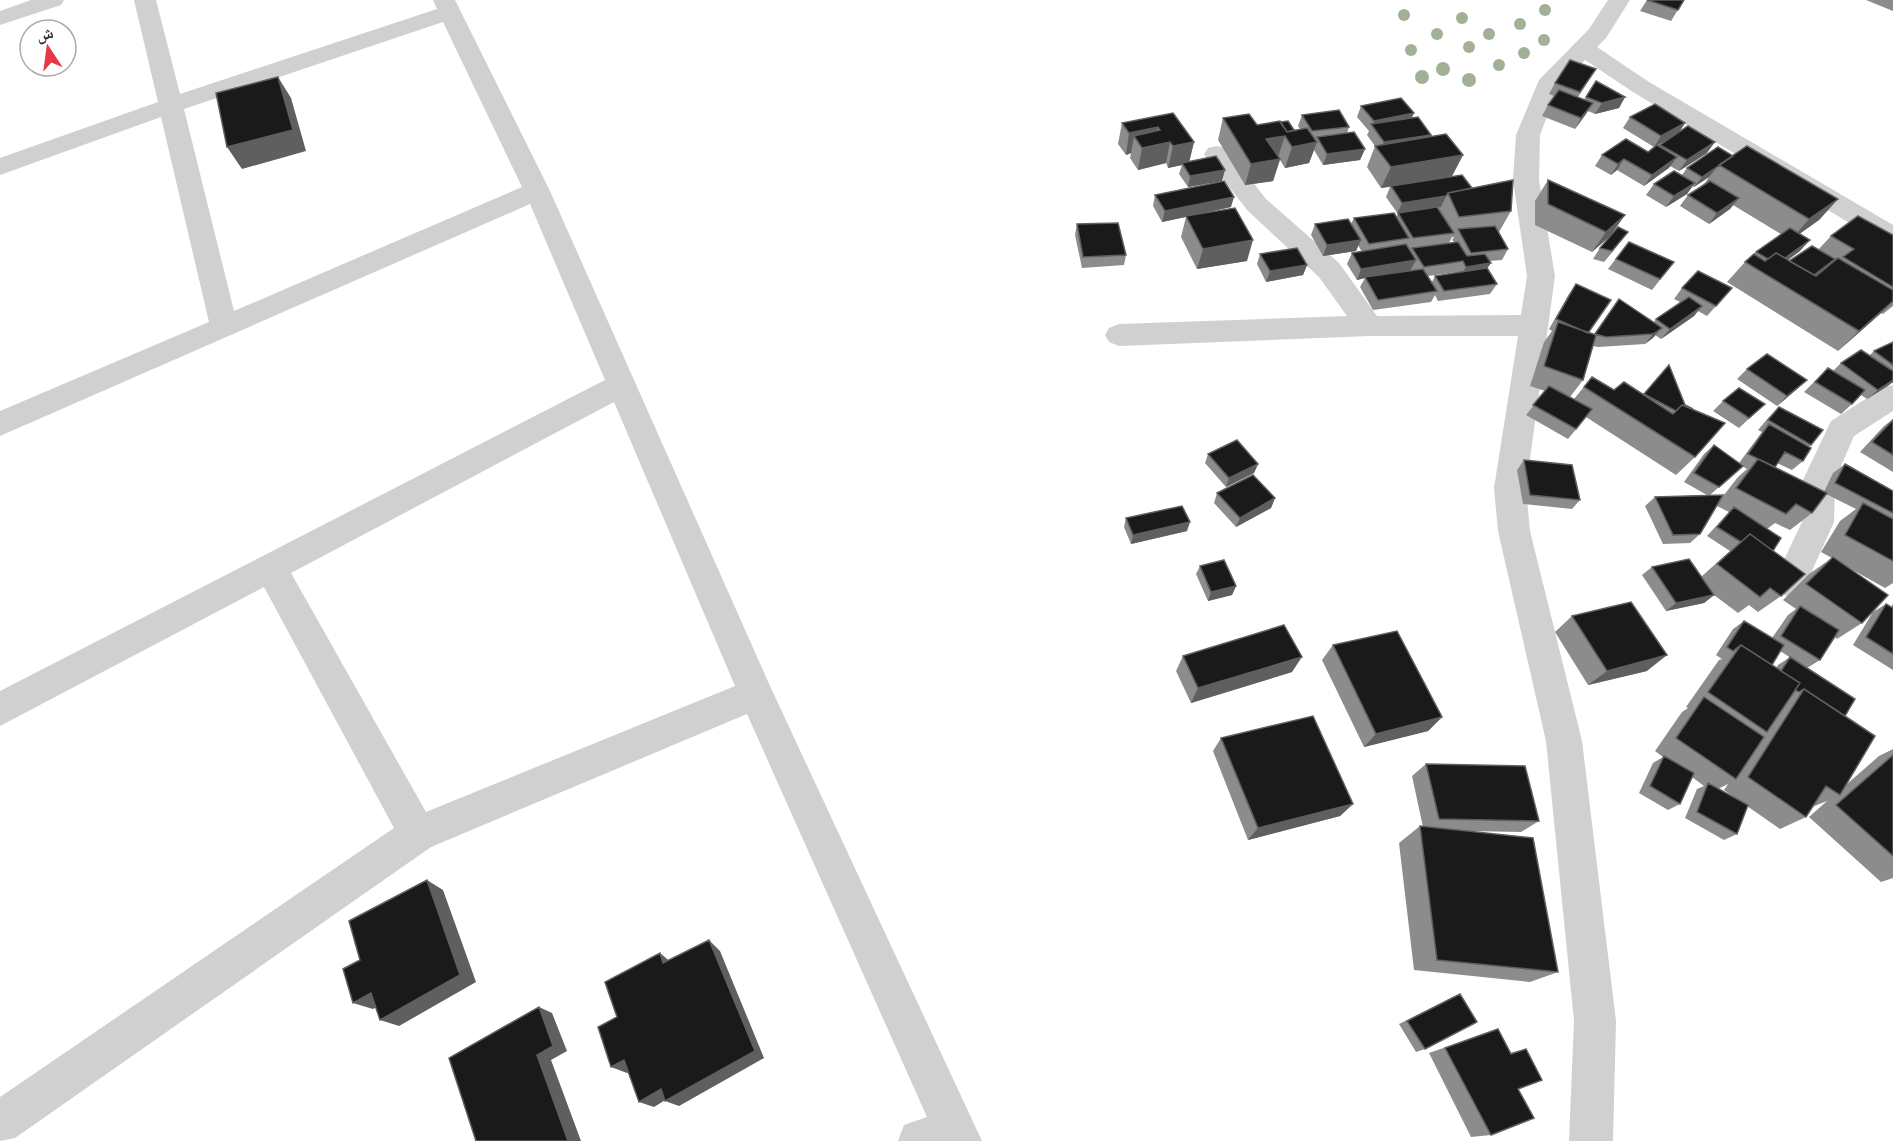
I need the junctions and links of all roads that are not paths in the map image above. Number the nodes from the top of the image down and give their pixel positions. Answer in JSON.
{"nodes":[{"id":1,"x":53,"y":0,"type":"edge"},
{"id":2,"x":145,"y":0,"type":"edge"},
{"id":3,"x":1619,"y":0,"type":"edge"},
{"id":4,"x":447,"y":6,"type":"edge"},
{"id":5,"x":0,"y":18,"type":"edge"},
{"id":6,"x":1583,"y":48,"type":"junction"},
{"id":7,"x":169,"y":106,"type":"junction"},
{"id":8,"x":1216,"y":154,"type":"edge"},
{"id":9,"x":0,"y":167,"type":"edge"},
{"id":10,"x":537,"y":191,"type":"junction"},
{"id":11,"x":1893,"y":237,"type":"edge"},
{"id":12,"x":1534,"y":325,"type":"junction"},
{"id":13,"x":224,"y":326,"type":"junction"},
{"id":14,"x":1369,"y":326,"type":"junction"},
{"id":15,"x":1119,"y":335,"type":"dead end"},
{"id":16,"x":621,"y":386,"type":"junction"},
{"id":17,"x":1893,"y":396,"type":"edge"},
{"id":18,"x":0,"y":424,"type":"edge"},
{"id":19,"x":271,"y":568,"type":"junction"},
{"id":20,"x":1790,"y":583,"type":"edge"},
{"id":21,"x":756,"y":694,"type":"junction"},
{"id":22,"x":0,"y":709,"type":"edge"},
{"id":23,"x":418,"y":834,"type":"junction"},
{"id":24,"x":0,"y":1123,"type":"edge"},
{"id":25,"x":945,"y":1137,"type":"edge"},
{"id":26,"x":1591,"y":1141,"type":"edge"}],
"edges":[{"from":1,"to":5,"type":"street"},
{"from":2,"to":7,"type":"street"},
{"from":3,"to":6,"type":"street"},
{"from":4,"to":7,"type":"street"},
{"from":4,"to":10,"type":"street"},
{"from":6,"to":11,"type":"street"},
{"from":6,"to":12,"type":"street"},
{"from":7,"to":9,"type":"street"},
{"from":7,"to":13,"type":"street"},
{"from":8,"to":14,"type":"street"},
{"from":10,"to":13,"type":"street"},
{"from":10,"to":16,"type":"street"},
{"from":12,"to":14,"type":"street"},
{"from":12,"to":26,"type":"street"},
{"from":13,"to":18,"type":"street"},
{"from":14,"to":15,"type":"street"},
{"from":16,"to":19,"type":"street"},
{"from":16,"to":21,"type":"street"},
{"from":17,"to":20,"type":"street"},
{"from":19,"to":22,"type":"street"},
{"from":19,"to":23,"type":"street"},
{"from":21,"to":23,"type":"street"},
{"from":21,"to":25,"type":"street"},
{"from":23,"to":24,"type":"street"}]}
